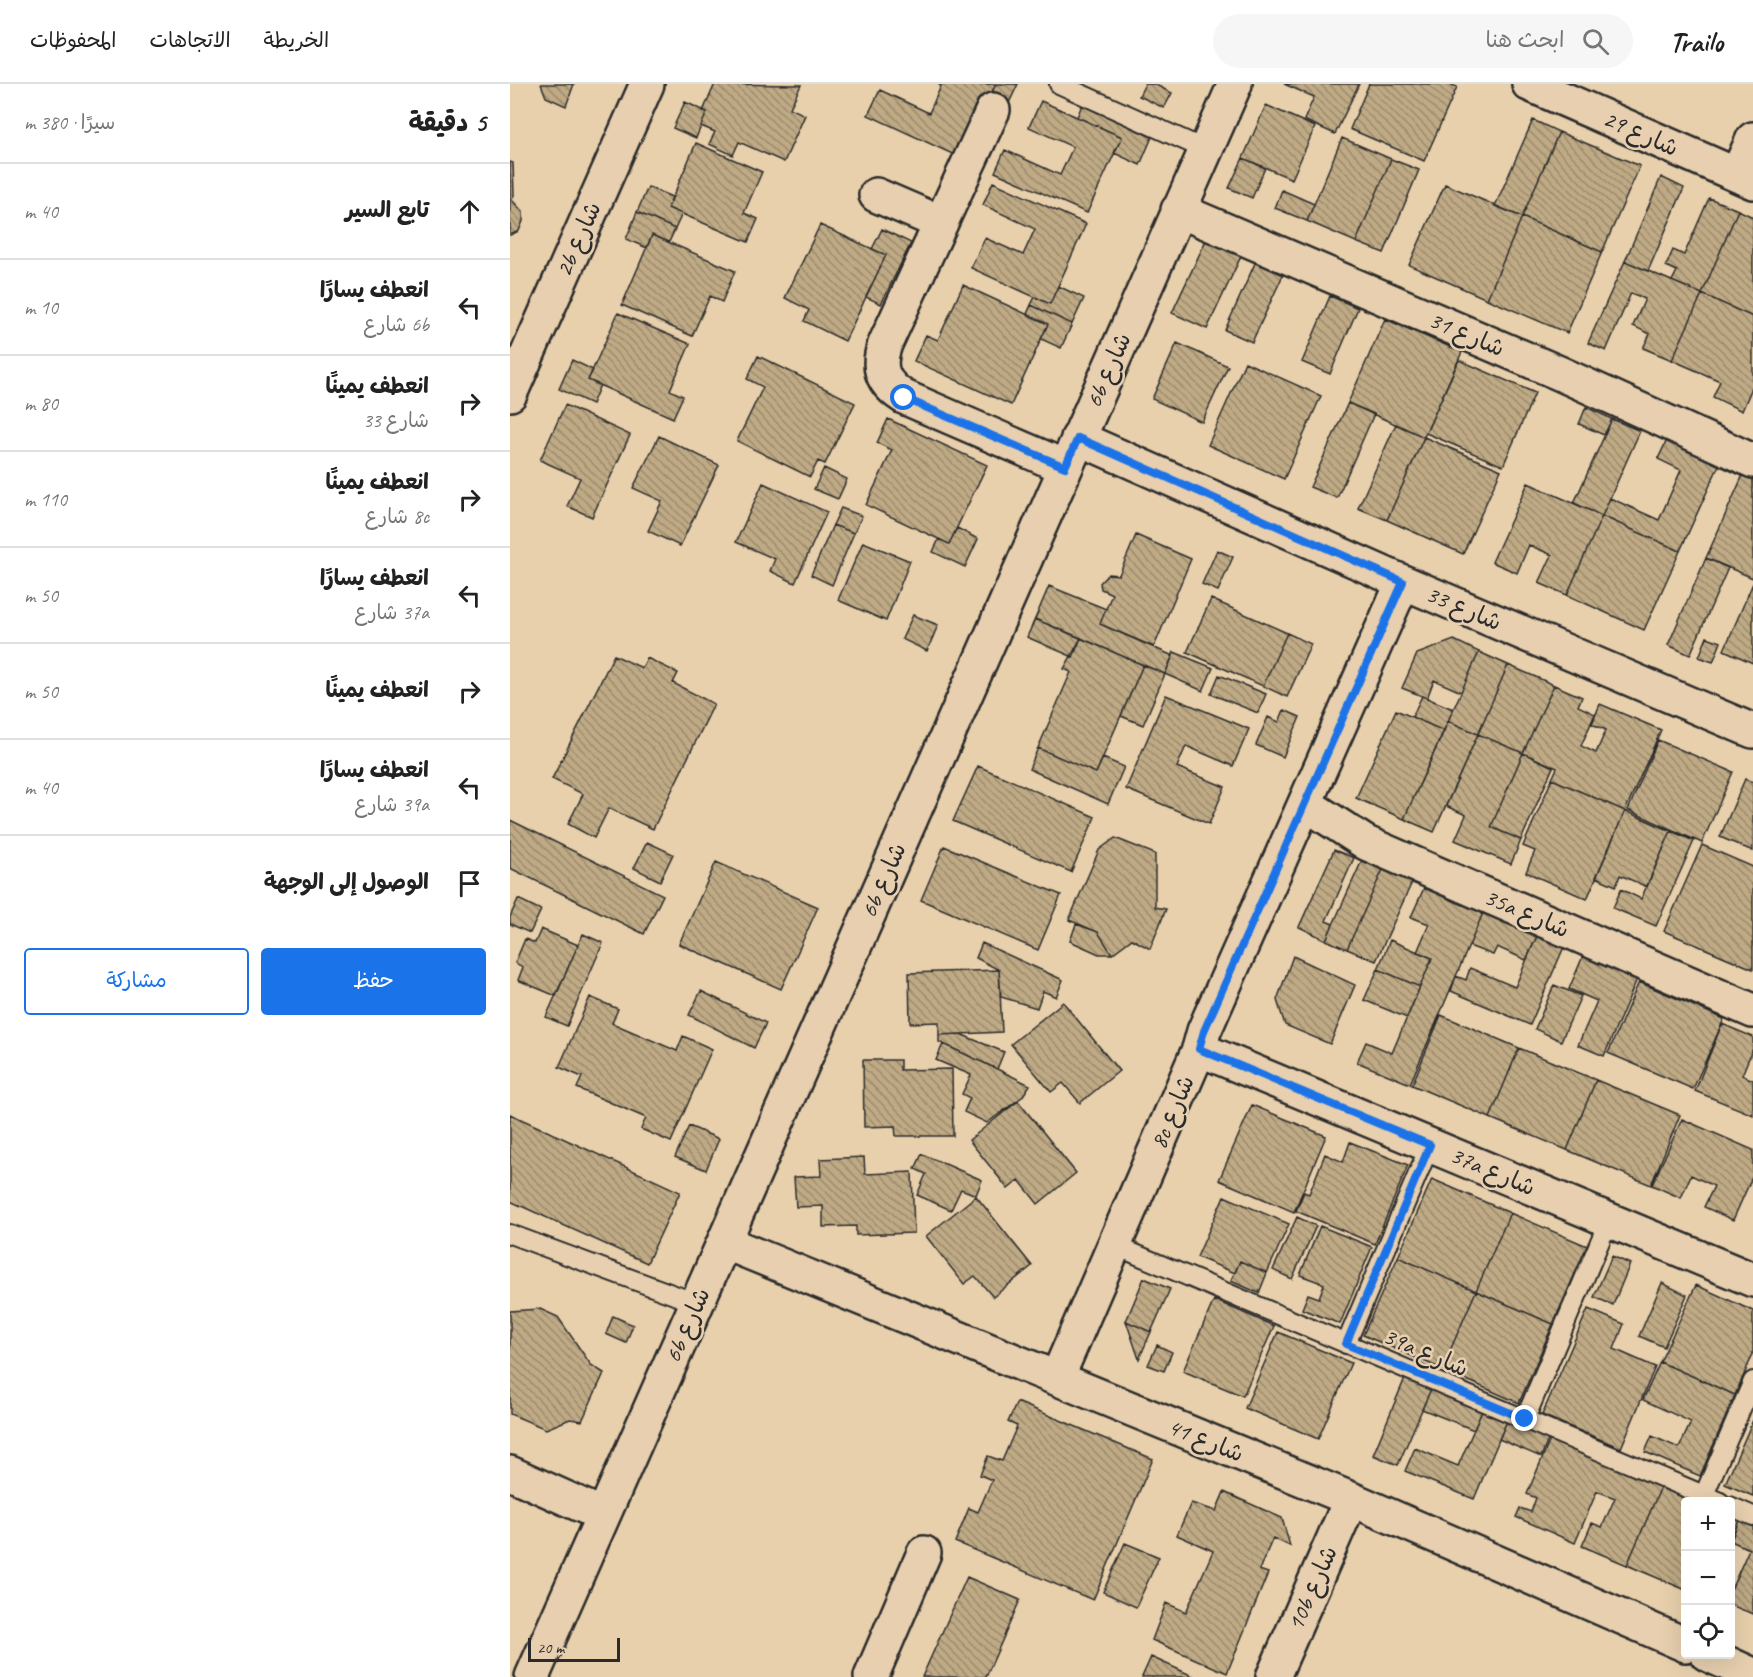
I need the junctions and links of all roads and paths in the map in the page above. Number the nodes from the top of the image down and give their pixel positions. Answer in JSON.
{"nodes":[{"id":1,"x":647,"y":84,"type":"edge"},
{"id":2,"x":1059,"y":84,"type":"edge"},
{"id":3,"x":1235,"y":84,"type":"edge"},
{"id":4,"x":1529,"y":84,"type":"edge"},
{"id":5,"x":993,"y":110,"type":"dead end"},
{"id":6,"x":1753,"y":139,"type":"edge"},
{"id":7,"x":1206,"y":150,"type":"junction"},
{"id":8,"x":1745,"y":178,"type":"edge"},
{"id":9,"x":876,"y":195,"type":"dead end"},
{"id":10,"x":1178,"y":210,"type":"junction"},
{"id":11,"x":941,"y":223,"type":"junction"},
{"id":12,"x":510,"y":394,"type":"edge"},
{"id":13,"x":1078,"y":438,"type":"junction"},
{"id":14,"x":1753,"y":461,"type":"edge"},
{"id":15,"x":1065,"y":467,"type":"junction"},
{"id":16,"x":1403,"y":582,"type":"junction"},
{"id":17,"x":1753,"y":731,"type":"edge"},
{"id":18,"x":1306,"y":804,"type":"junction"},
{"id":19,"x":1753,"y":1011,"type":"edge"},
{"id":20,"x":1199,"y":1049,"type":"junction"},
{"id":21,"x":1430,"y":1145,"type":"junction"},
{"id":22,"x":1609,"y":1220,"type":"junction"},
{"id":23,"x":510,"y":1234,"type":"edge"},
{"id":24,"x":724,"y":1242,"type":"junction"},
{"id":25,"x":1114,"y":1245,"type":"junction"},
{"id":26,"x":1753,"y":1280,"type":"edge"},
{"id":27,"x":696,"y":1303,"type":"junction"},
{"id":28,"x":1346,"y":1344,"type":"junction"},
{"id":29,"x":1057,"y":1378,"type":"junction"},
{"id":30,"x":1753,"y":1381,"type":"edge"},
{"id":31,"x":1525,"y":1419,"type":"junction"},
{"id":32,"x":510,"y":1473,"type":"edge"},
{"id":33,"x":1710,"y":1497,"type":"edge"},
{"id":34,"x":1712,"y":1497,"type":"edge"},
{"id":35,"x":1351,"y":1499,"type":"junction"},
{"id":36,"x":1735,"y":1508,"type":"edge"},
{"id":37,"x":603,"y":1515,"type":"junction"},
{"id":38,"x":1753,"y":1516,"type":"edge"},
{"id":39,"x":924,"y":1553,"type":"dead end"},
{"id":40,"x":1681,"y":1643,"type":"edge"},
{"id":41,"x":1718,"y":1659,"type":"edge"},
{"id":42,"x":1753,"y":1675,"type":"edge"},
{"id":43,"x":532,"y":1677,"type":"edge"},
{"id":44,"x":871,"y":1677,"type":"edge"},
{"id":45,"x":1273,"y":1677,"type":"edge"}],
"edges":[{"from":1,"to":12,"type":"street","name":"2b شارع"},
{"from":2,"to":7,"type":"lane"},
{"from":3,"to":7,"type":"street","name":"6b شارع"},
{"from":4,"to":8,"type":"street","name":"شارع 29"},
{"from":5,"to":11,"type":"street"},
{"from":6,"to":8,"type":"street"},
{"from":7,"to":10,"type":"street","name":"6b شارع"},
{"from":9,"to":11,"type":"street"},
{"from":10,"to":13,"type":"street","name":"6b شارع"},
{"from":10,"to":14,"type":"street","name":"شارع 31"},
{"from":11,"to":15,"type":"street"},
{"from":13,"to":15,"type":"street","name":"6b شارع"},
{"from":13,"to":16,"type":"street","name":"شارع 33"},
{"from":15,"to":24,"type":"street","name":"6b شارع"},
{"from":16,"to":17,"type":"street","name":"شارع 33"},
{"from":16,"to":18,"type":"street","name":"8c شارع"},
{"from":18,"to":19,"type":"street","name":"35a شارع"},
{"from":18,"to":20,"type":"street","name":"8c شارع"},
{"from":20,"to":21,"type":"street","name":"37a شارع"},
{"from":20,"to":25,"type":"street","name":"8c شارع"},
{"from":21,"to":22,"type":"street","name":"37a شارع"},
{"from":21,"to":28,"type":"lane"},
{"from":22,"to":26,"type":"street","name":"37a شارع"},
{"from":22,"to":31,"type":"lane"},
{"from":23,"to":27,"type":"lane"},
{"from":24,"to":27,"type":"street","name":"6b شارع"},
{"from":24,"to":29,"type":"street","name":"شارع 41"},
{"from":25,"to":28,"type":"lane","name":"39a شارع"},
{"from":25,"to":29,"type":"street","name":"8c شارع"},
{"from":27,"to":37,"type":"street","name":"6b شارع"},
{"from":28,"to":31,"type":"lane","name":"39a شارع"},
{"from":29,"to":35,"type":"street","name":"شارع 41"},
{"from":30,"to":34,"type":"lane"},
{"from":31,"to":33,"type":"lane","name":"39a شارع"},
{"from":32,"to":37,"type":"street"},
{"from":35,"to":40,"type":"street","name":"شارع 41"},
{"from":35,"to":45,"type":"street","name":"10b شارع"},
{"from":36,"to":38,"type":"lane"},
{"from":37,"to":43,"type":"street","name":"6b شارع"},
{"from":39,"to":44,"type":"street"},
{"from":41,"to":42,"type":"street"}]}
